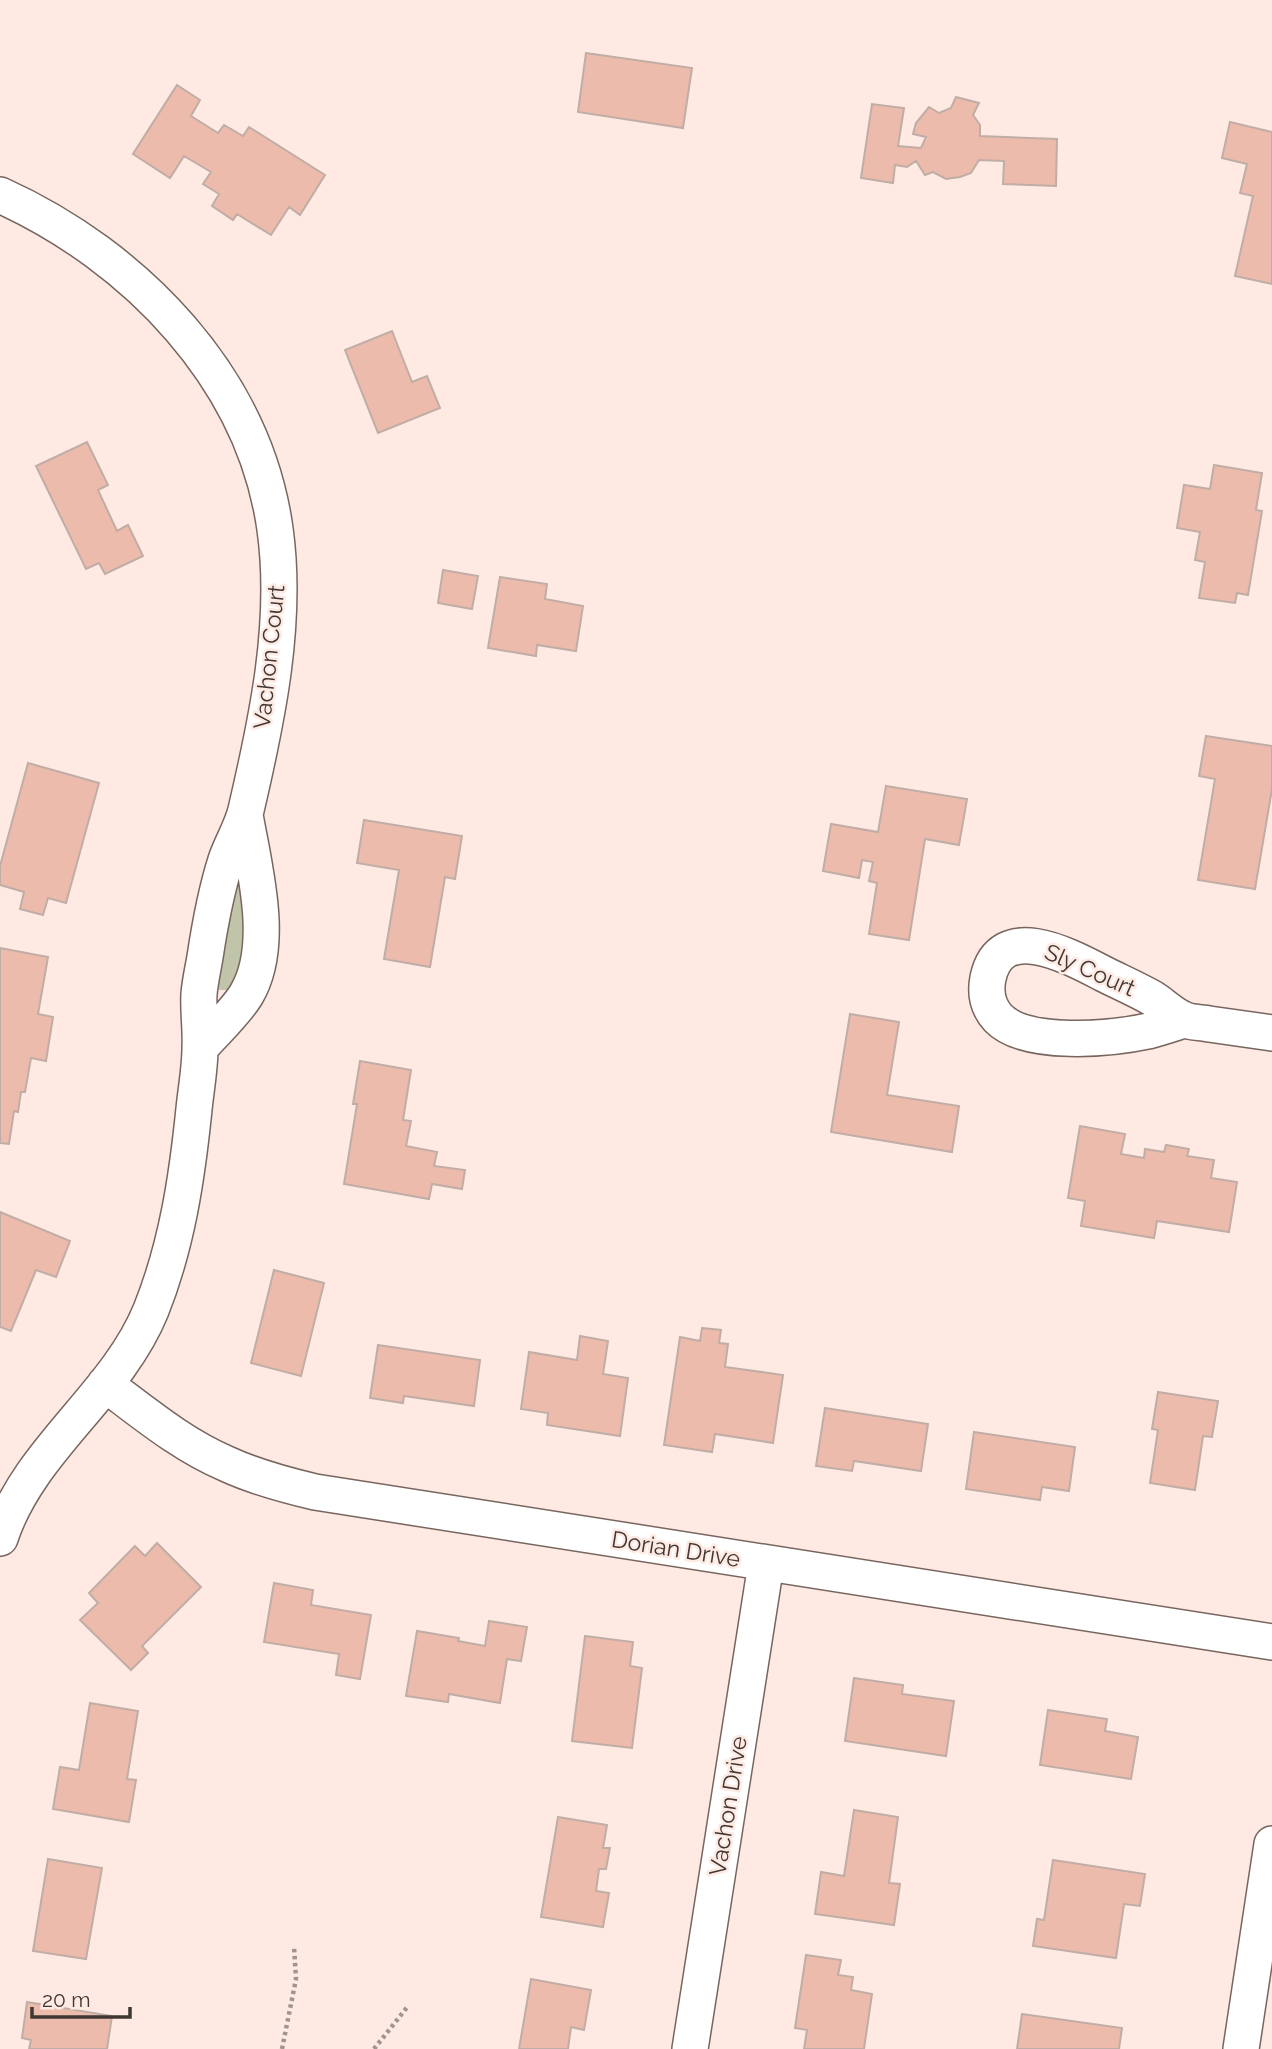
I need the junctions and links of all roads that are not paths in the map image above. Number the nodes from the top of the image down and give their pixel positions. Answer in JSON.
{"nodes":[{"id":1,"x":0,"y":195,"type":"edge"},
{"id":2,"x":245,"y":815,"type":"junction"},
{"id":3,"x":1184,"y":1020,"type":"junction"},
{"id":4,"x":1272,"y":1033,"type":"edge"},
{"id":5,"x":200,"y":1048,"type":"junction"},
{"id":6,"x":105,"y":1384,"type":"junction"},
{"id":7,"x":0,"y":1538,"type":"edge"},
{"id":8,"x":766,"y":1564,"type":"junction"},
{"id":9,"x":1272,"y":1642,"type":"edge"},
{"id":10,"x":1272,"y":1844,"type":"edge"},
{"id":11,"x":690,"y":2049,"type":"edge"},
{"id":12,"x":1241,"y":2049,"type":"edge"}],
"edges":[{"from":1,"to":2,"type":"street","name":"Vachon Court"},
{"from":2,"to":5,"type":"street","name":"Vachon Court"},
{"from":2,"to":5,"type":"street","name":"Vachon Court"},
{"from":3,"to":3,"type":"street","name":"Sly Court"},
{"from":3,"to":4,"type":"street","name":"Sly Court"},
{"from":5,"to":6,"type":"street","name":"Vachon Court"},
{"from":6,"to":7,"type":"street"},
{"from":6,"to":8,"type":"street","name":"Dorian Drive"},
{"from":8,"to":9,"type":"street","name":"Dorian Drive"},
{"from":8,"to":11,"type":"street","name":"Vachon Drive"},
{"from":10,"to":12,"type":"street"}]}
